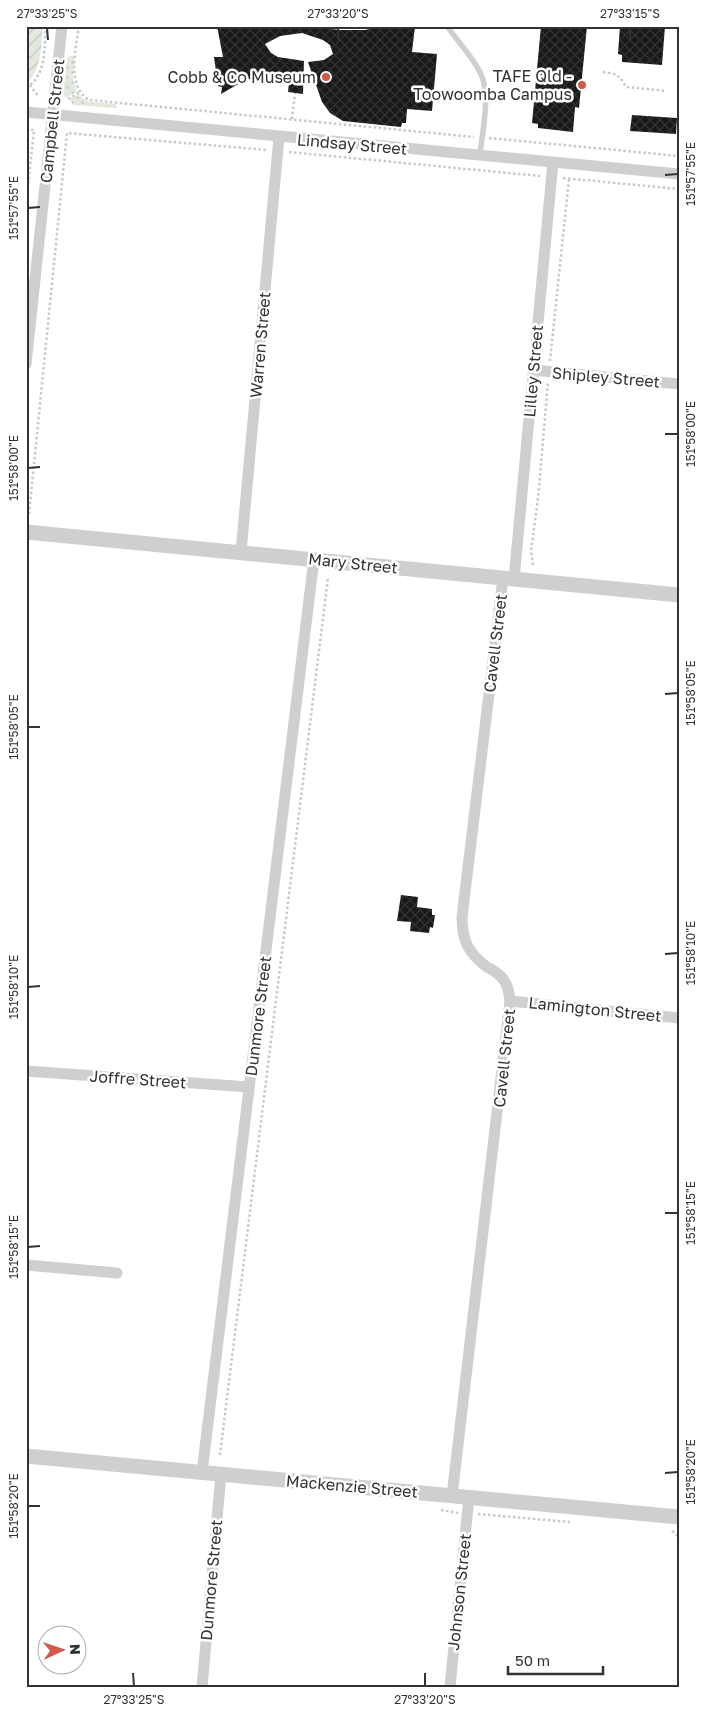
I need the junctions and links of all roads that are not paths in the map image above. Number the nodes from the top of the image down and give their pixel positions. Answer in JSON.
{"nodes":[{"id":1,"x":62,"y":26,"type":"edge"},
{"id":2,"x":447,"y":26,"type":"edge"},
{"id":3,"x":26,"y":112,"type":"edge"},
{"id":4,"x":52,"y":114,"type":"junction"},
{"id":5,"x":279,"y":137,"type":"junction"},
{"id":6,"x":480,"y":156,"type":"junction"},
{"id":7,"x":552,"y":162,"type":"junction"},
{"id":8,"x":679,"y":174,"type":"edge"},
{"id":9,"x":26,"y":364,"type":"edge"},
{"id":10,"x":534,"y":370,"type":"junction"},
{"id":11,"x":679,"y":384,"type":"edge"},
{"id":12,"x":26,"y":532,"type":"edge"},
{"id":13,"x":241,"y":552,"type":"junction"},
{"id":14,"x":314,"y":559,"type":"junction"},
{"id":15,"x":508,"y":578,"type":"junction"},
{"id":16,"x":679,"y":595,"type":"edge"},
{"id":17,"x":510,"y":1001,"type":"junction"},
{"id":18,"x":679,"y":1018,"type":"edge"},
{"id":19,"x":26,"y":1071,"type":"edge"},
{"id":20,"x":249,"y":1088,"type":"junction"},
{"id":21,"x":26,"y":1265,"type":"edge"},
{"id":22,"x":118,"y":1273,"type":"dead end"},
{"id":23,"x":26,"y":1456,"type":"edge"},
{"id":24,"x":202,"y":1472,"type":"junction"},
{"id":25,"x":221,"y":1474,"type":"junction"},
{"id":26,"x":452,"y":1496,"type":"junction"},
{"id":27,"x":469,"y":1497,"type":"junction"},
{"id":28,"x":679,"y":1517,"type":"edge"},
{"id":29,"x":202,"y":1687,"type":"edge"},
{"id":30,"x":450,"y":1687,"type":"edge"}],
"edges":[{"from":1,"to":4,"type":"street","name":"Campbell Street"},
{"from":2,"to":6,"type":"lane"},
{"from":3,"to":4,"type":"street","name":"Lindsay Street"},
{"from":4,"to":5,"type":"street","name":"Lindsay Street"},
{"from":4,"to":9,"type":"street","name":"Campbell Street"},
{"from":5,"to":6,"type":"street","name":"Lindsay Street"},
{"from":5,"to":13,"type":"street","name":"Warren Street"},
{"from":6,"to":7,"type":"street","name":"Lindsay Street"},
{"from":7,"to":8,"type":"street","name":"Lindsay Street"},
{"from":7,"to":10,"type":"street","name":"Lilley Street"},
{"from":10,"to":11,"type":"street","name":"Shipley Street"},
{"from":10,"to":15,"type":"street","name":"Lilley Street"},
{"from":12,"to":13,"type":"street","name":"Mary Street"},
{"from":13,"to":14,"type":"street","name":"Mary Street"},
{"from":14,"to":15,"type":"street","name":"Mary Street"},
{"from":14,"to":20,"type":"street","name":"Dunmore Street"},
{"from":15,"to":16,"type":"street","name":"Mary Street"},
{"from":15,"to":17,"type":"street","name":"Cavell Street"},
{"from":17,"to":18,"type":"street","name":"Lamington Street"},
{"from":17,"to":26,"type":"street","name":"Cavell Street"},
{"from":19,"to":20,"type":"street","name":"Joffre Street"},
{"from":20,"to":24,"type":"street","name":"Dunmore Street"},
{"from":21,"to":22,"type":"street"},
{"from":23,"to":24,"type":"street","name":"Mackenzie Street"},
{"from":24,"to":25,"type":"street","name":"Mackenzie Street"},
{"from":25,"to":26,"type":"street","name":"Mackenzie Street"},
{"from":25,"to":29,"type":"street","name":"Dunmore Street"},
{"from":26,"to":27,"type":"street","name":"Mackenzie Street"},
{"from":27,"to":28,"type":"street","name":"Mackenzie Street"},
{"from":27,"to":30,"type":"street","name":"Johnson Street"}]}
